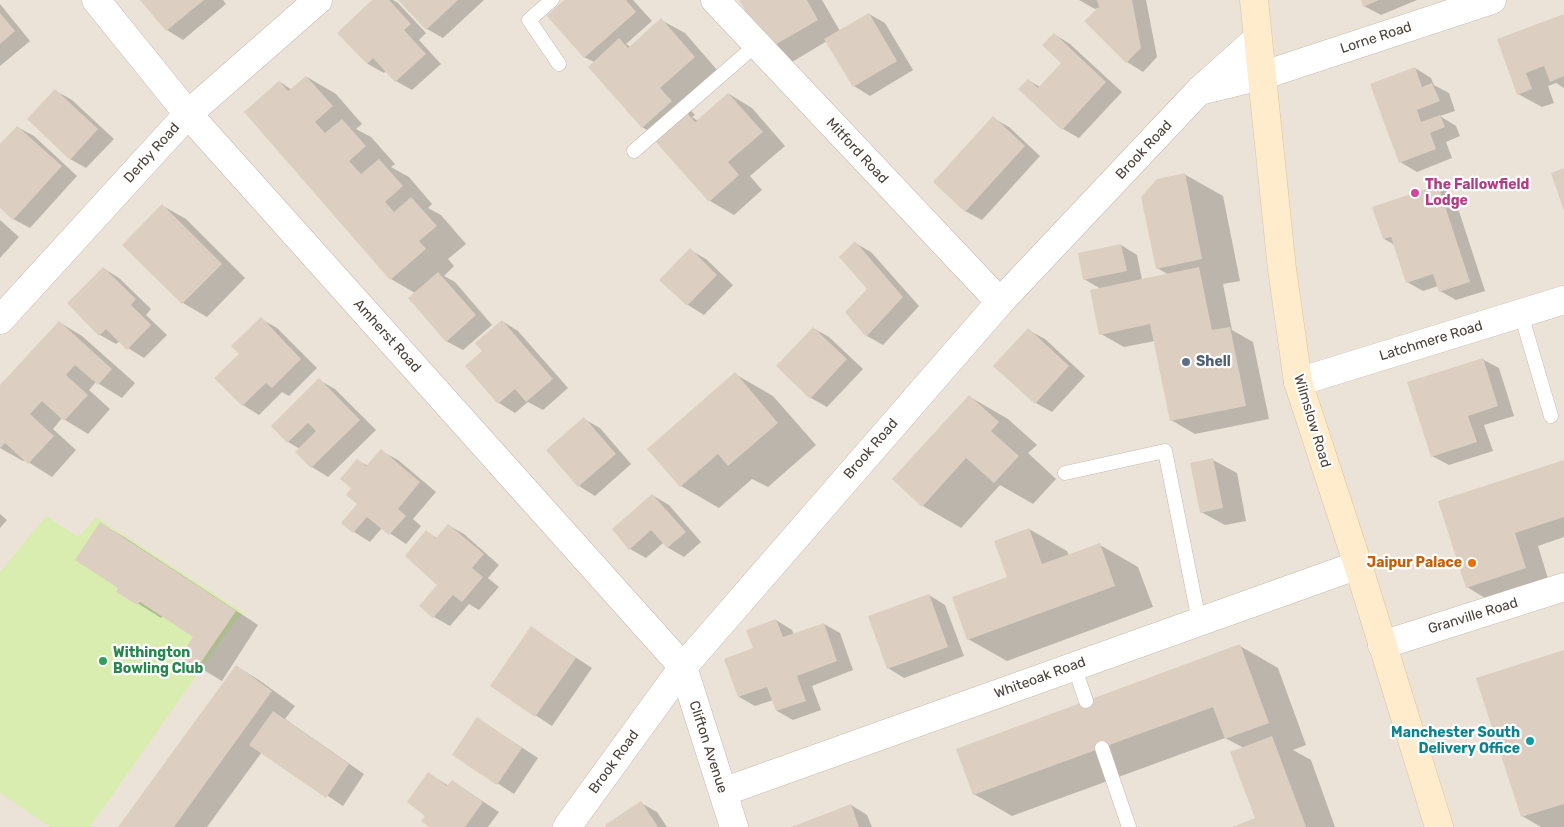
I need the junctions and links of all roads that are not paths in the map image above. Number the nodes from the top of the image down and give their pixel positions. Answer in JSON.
{"nodes":[{"id":1,"x":96,"y":0,"type":"edge"},
{"id":2,"x":318,"y":0,"type":"edge"},
{"id":3,"x":552,"y":0,"type":"edge"},
{"id":4,"x":715,"y":0,"type":"edge"},
{"id":5,"x":1254,"y":0,"type":"edge"},
{"id":6,"x":1492,"y":0,"type":"edge"},
{"id":7,"x":1257,"y":39,"type":"junction"},
{"id":8,"x":756,"y":44,"type":"junction"},
{"id":9,"x":560,"y":64,"type":"dead end"},
{"id":10,"x":1261,"y":76,"type":"junction"},
{"id":11,"x":1199,"y":91,"type":"junction"},
{"id":12,"x":188,"y":114,"type":"junction"},
{"id":13,"x":634,"y":151,"type":"dead end"},
{"id":14,"x":1564,"y":300,"type":"edge"},
{"id":15,"x":1000,"y":302,"type":"junction"},
{"id":16,"x":1521,"y":314,"type":"junction"},
{"id":17,"x":0,"y":320,"type":"edge"},
{"id":18,"x":1298,"y":382,"type":"junction"},
{"id":19,"x":1550,"y":416,"type":"dead end"},
{"id":20,"x":1065,"y":473,"type":"dead end"},
{"id":21,"x":1358,"y":566,"type":"junction"},
{"id":22,"x":1564,"y":587,"type":"edge"},
{"id":23,"x":1199,"y":621,"type":"junction"},
{"id":24,"x":1382,"y":645,"type":"junction"},
{"id":25,"x":1074,"y":666,"type":"junction"},
{"id":26,"x":682,"y":667,"type":"junction"},
{"id":27,"x":1086,"y":701,"type":"dead end"},
{"id":28,"x":1102,"y":748,"type":"dead end"},
{"id":29,"x":723,"y":792,"type":"junction"},
{"id":30,"x":567,"y":827,"type":"edge"},
{"id":31,"x":734,"y":827,"type":"edge"},
{"id":32,"x":1129,"y":827,"type":"edge"},
{"id":33,"x":1439,"y":827,"type":"edge"}],
"edges":[{"from":1,"to":12,"type":"street","name":"Amherst Road"},
{"from":2,"to":12,"type":"street","name":"Derby Road"},
{"from":3,"to":9,"type":"lane"},
{"from":4,"to":8,"type":"street","name":"Mitford Road"},
{"from":5,"to":7,"type":"main road","name":"Wilmslow Road"},
{"from":6,"to":10,"type":"street","name":"Lorne Road"},
{"from":7,"to":10,"type":"main road","name":"Wilmslow Road"},
{"from":7,"to":11,"type":"street","name":"Brook Road"},
{"from":8,"to":13,"type":"lane"},
{"from":8,"to":15,"type":"street","name":"Mitford Road"},
{"from":10,"to":11,"type":"street"},
{"from":10,"to":18,"type":"main road","name":"Wilmslow Road"},
{"from":11,"to":15,"type":"street","name":"Brook Road"},
{"from":12,"to":17,"type":"street","name":"Derby Road"},
{"from":12,"to":26,"type":"street","name":"Amherst Road"},
{"from":14,"to":16,"type":"street","name":"Latchmere Road"},
{"from":15,"to":26,"type":"street","name":"Brook Road"},
{"from":16,"to":18,"type":"street","name":"Latchmere Road"},
{"from":16,"to":19,"type":"lane"},
{"from":18,"to":21,"type":"main road","name":"Wilmslow Road"},
{"from":20,"to":23,"type":"lane"},
{"from":21,"to":23,"type":"street","name":"Whiteoak Road"},
{"from":21,"to":24,"type":"main road","name":"Wilmslow Road"},
{"from":22,"to":24,"type":"street","name":"Granville Road"},
{"from":23,"to":25,"type":"street","name":"Whiteoak Road"},
{"from":24,"to":33,"type":"main road","name":"Wilmslow Road"},
{"from":25,"to":27,"type":"lane"},
{"from":25,"to":29,"type":"street","name":"Whiteoak Road"},
{"from":26,"to":29,"type":"street","name":"Clifton Avenue"},
{"from":26,"to":30,"type":"street","name":"Brook Road"},
{"from":28,"to":32,"type":"lane"},
{"from":29,"to":31,"type":"street","name":"Clifton Avenue"}]}
